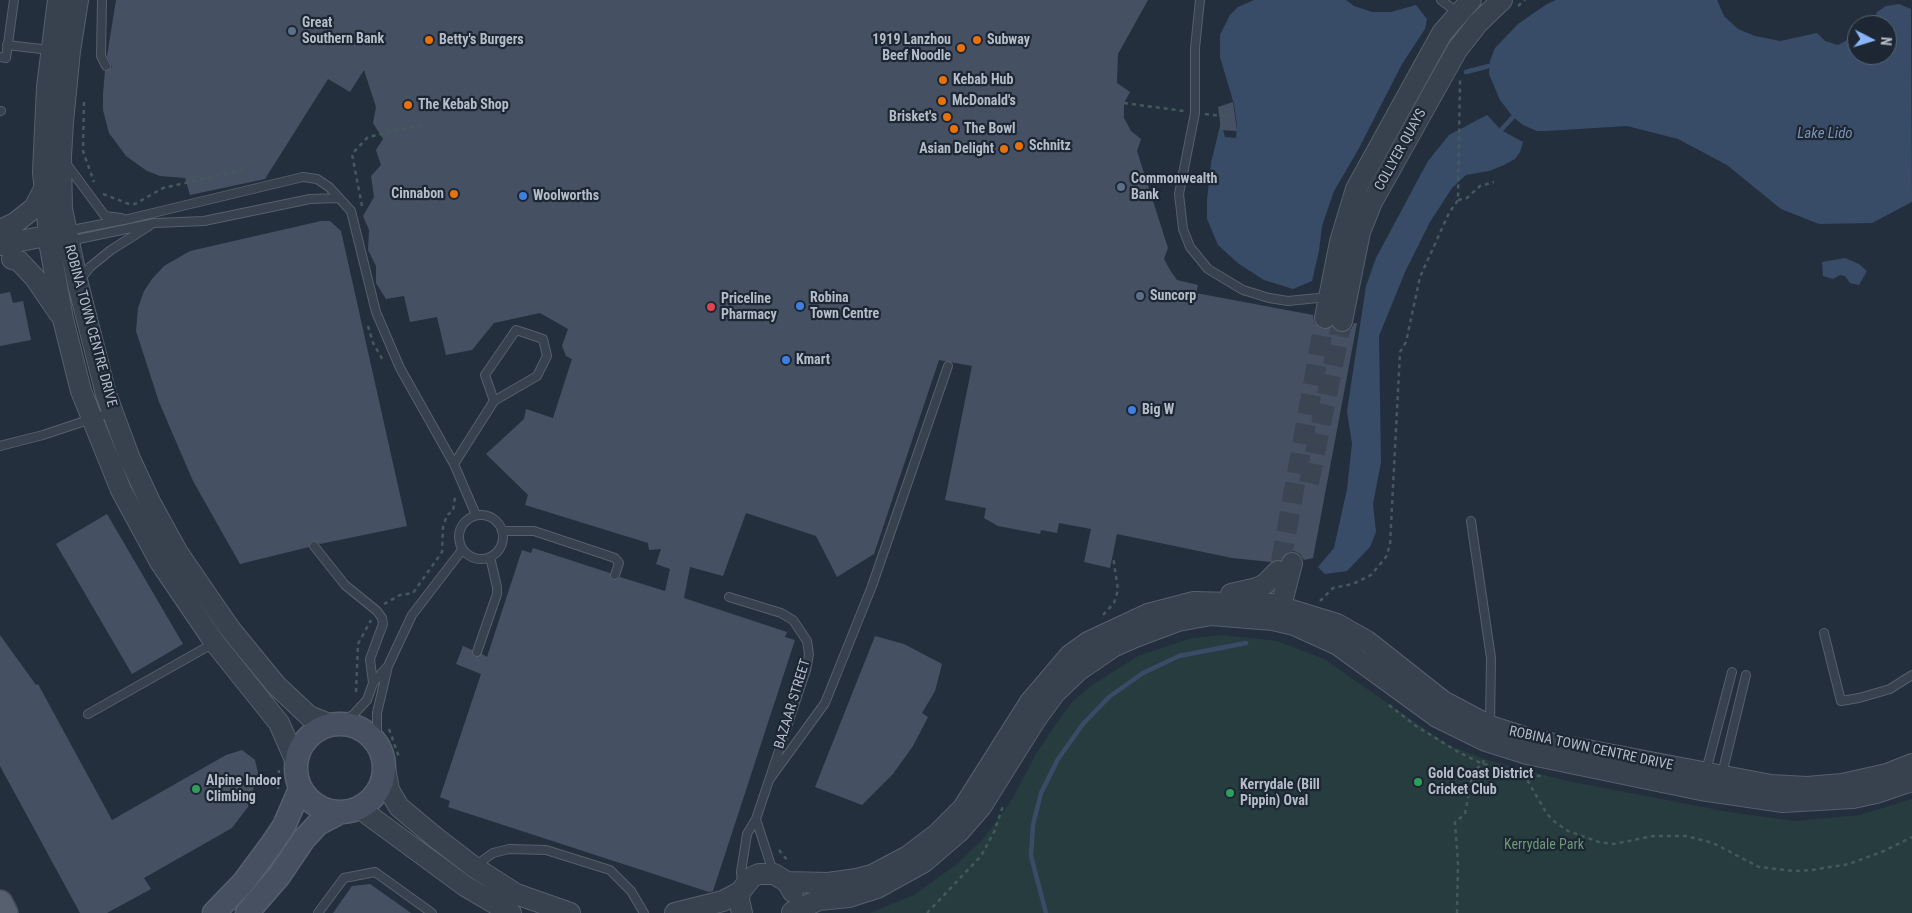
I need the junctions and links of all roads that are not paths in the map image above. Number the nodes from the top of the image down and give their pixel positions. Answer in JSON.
{"nodes":[{"id":1,"x":14,"y":0,"type":"edge"},
{"id":2,"x":58,"y":0,"type":"edge"},
{"id":3,"x":78,"y":0,"type":"edge"},
{"id":4,"x":102,"y":0,"type":"edge"},
{"id":5,"x":1200,"y":0,"type":"edge"},
{"id":6,"x":1442,"y":0,"type":"edge"},
{"id":7,"x":1502,"y":0,"type":"edge"},
{"id":8,"x":1461,"y":14,"type":"edge"},
{"id":9,"x":1454,"y":39,"type":"dead end"},
{"id":10,"x":7,"y":45,"type":"junction"},
{"id":11,"x":61,"y":51,"type":"junction"},
{"id":12,"x":0,"y":57,"type":"edge"},
{"id":13,"x":1451,"y":59,"type":"junction"},
{"id":14,"x":106,"y":66,"type":"dead end"},
{"id":15,"x":61,"y":156,"type":"junction"},
{"id":16,"x":44,"y":189,"type":"junction"},
{"id":17,"x":338,"y":198,"type":"junction"},
{"id":18,"x":128,"y":220,"type":"junction"},
{"id":19,"x":155,"y":223,"type":"junction"},
{"id":20,"x":0,"y":230,"type":"edge"},
{"id":21,"x":58,"y":239,"type":"junction"},
{"id":22,"x":4,"y":255,"type":"edge"},
{"id":23,"x":78,"y":284,"type":"junction"},
{"id":24,"x":1338,"y":296,"type":"junction"},
{"id":25,"x":63,"y":318,"type":"junction"},
{"id":26,"x":1334,"y":319,"type":"tunnel mouth"},
{"id":27,"x":948,"y":366,"type":"dead end"},
{"id":28,"x":494,"y":401,"type":"junction"},
{"id":29,"x":112,"y":412,"type":"junction"},
{"id":30,"x":92,"y":420,"type":"junction"},
{"id":31,"x":0,"y":446,"type":"edge"},
{"id":32,"x":454,"y":464,"type":"junction"},
{"id":33,"x":476,"y":515,"type":"junction"},
{"id":34,"x":1471,"y":521,"type":"dead end"},
{"id":35,"x":502,"y":531,"type":"junction"},
{"id":36,"x":314,"y":546,"type":"dead end"},
{"id":37,"x":462,"y":550,"type":"junction"},
{"id":38,"x":490,"y":557,"type":"junction"},
{"id":39,"x":1284,"y":565,"type":"junction"},
{"id":40,"x":615,"y":575,"type":"dead end"},
{"id":41,"x":729,"y":597,"type":"dead end"},
{"id":42,"x":1209,"y":601,"type":"junction"},
{"id":43,"x":1313,"y":607,"type":"junction"},
{"id":44,"x":1275,"y":610,"type":"junction"},
{"id":45,"x":1824,"y":633,"type":"dead end"},
{"id":46,"x":223,"y":636,"type":"junction"},
{"id":47,"x":477,"y":652,"type":"dead end"},
{"id":48,"x":388,"y":666,"type":"junction"},
{"id":49,"x":1732,"y":672,"type":"dead end"},
{"id":50,"x":1746,"y":675,"type":"dead end"},
{"id":51,"x":1912,"y":675,"type":"edge"},
{"id":52,"x":372,"y":683,"type":"junction"},
{"id":53,"x":88,"y":714,"type":"dead end"},
{"id":54,"x":332,"y":724,"type":"junction"},
{"id":55,"x":1488,"y":733,"type":"junction"},
{"id":56,"x":377,"y":743,"type":"junction"},
{"id":57,"x":288,"y":763,"type":"junction"},
{"id":58,"x":1912,"y":764,"type":"edge"},
{"id":59,"x":393,"y":767,"type":"junction"},
{"id":60,"x":769,"y":780,"type":"junction"},
{"id":61,"x":1912,"y":781,"type":"edge"},
{"id":62,"x":1711,"y":783,"type":"junction"},
{"id":63,"x":300,"y":789,"type":"junction"},
{"id":64,"x":349,"y":811,"type":"junction"},
{"id":65,"x":756,"y":819,"type":"junction"},
{"id":66,"x":474,"y":868,"type":"junction"},
{"id":67,"x":785,"y":873,"type":"junction"},
{"id":68,"x":741,"y":890,"type":"junction"},
{"id":69,"x":0,"y":903,"type":"edge"},
{"id":70,"x":5,"y":913,"type":"edge"},
{"id":71,"x":214,"y":913,"type":"edge"},
{"id":72,"x":247,"y":913,"type":"edge"},
{"id":73,"x":318,"y":913,"type":"edge"},
{"id":74,"x":432,"y":913,"type":"edge"},
{"id":75,"x":511,"y":913,"type":"edge"},
{"id":76,"x":570,"y":913,"type":"edge"},
{"id":77,"x":644,"y":913,"type":"edge"},
{"id":78,"x":675,"y":913,"type":"edge"},
{"id":79,"x":742,"y":913,"type":"edge"},
{"id":80,"x":792,"y":913,"type":"edge"}],
"edges":[{"from":1,"to":10,"type":"lane"},
{"from":2,"to":11,"type":"street","name":"ROBINA TOWN CENTRE DRIVE"},
{"from":3,"to":11,"type":"street","name":"ROBINA TOWN CENTRE DRIVE"},
{"from":4,"to":14,"type":"lane"},
{"from":5,"to":24,"type":"lane"},
{"from":6,"to":8,"type":"lane"},
{"from":7,"to":13,"type":"street","name":"COLLYER QUAYS"},
{"from":8,"to":24,"type":"street","name":"COLLYER QUAYS"},
{"from":9,"to":13,"type":"lane"},
{"from":10,"to":11,"type":"lane"},
{"from":10,"to":12,"type":"lane"},
{"from":11,"to":15,"type":"street","name":"ROBINA TOWN CENTRE DRIVE"},
{"from":11,"to":16,"type":"street","name":"ROBINA TOWN CENTRE DRIVE"},
{"from":13,"to":24,"type":"street","name":"COLLYER QUAYS"},
{"from":15,"to":18,"type":"lane"},
{"from":15,"to":21,"type":"street","name":"ROBINA TOWN CENTRE DRIVE"},
{"from":16,"to":20,"type":"street"},
{"from":16,"to":21,"type":"street","name":"ROBINA TOWN CENTRE DRIVE"},
{"from":17,"to":18,"type":"lane"},
{"from":17,"to":19,"type":"lane"},
{"from":17,"to":32,"type":"lane"},
{"from":18,"to":21,"type":"lane"},
{"from":19,"to":21,"type":"lane"},
{"from":19,"to":23,"type":"lane"},
{"from":21,"to":22,"type":"street"},
{"from":21,"to":23,"type":"street","name":"ROBINA TOWN CENTRE DRIVE"},
{"from":21,"to":25,"type":"street","name":"ROBINA TOWN CENTRE DRIVE"},
{"from":22,"to":25,"type":"street"},
{"from":23,"to":29,"type":"street","name":"ROBINA TOWN CENTRE DRIVE"},
{"from":24,"to":26,"type":"street","name":"COLLYER QUAYS"},
{"from":25,"to":30,"type":"street","name":"ROBINA TOWN CENTRE DRIVE"},
{"from":27,"to":60,"type":"lane"},
{"from":28,"to":28,"type":"lane"},
{"from":28,"to":32,"type":"lane"},
{"from":29,"to":30,"type":"lane"},
{"from":29,"to":46,"type":"street","name":"ROBINA TOWN CENTRE DRIVE"},
{"from":30,"to":31,"type":"lane"},
{"from":30,"to":46,"type":"street","name":"ROBINA TOWN CENTRE DRIVE"},
{"from":32,"to":33,"type":"lane"},
{"from":33,"to":35,"type":"lane"},
{"from":33,"to":37,"type":"lane"},
{"from":34,"to":55,"type":"lane"},
{"from":35,"to":38,"type":"lane"},
{"from":35,"to":40,"type":"lane"},
{"from":36,"to":52,"type":"lane"},
{"from":37,"to":38,"type":"lane"},
{"from":37,"to":48,"type":"lane"},
{"from":38,"to":47,"type":"lane"},
{"from":39,"to":42,"type":"street"},
{"from":39,"to":43,"type":"street"},
{"from":39,"to":44,"type":"street"},
{"from":41,"to":60,"type":"lane","name":"BAZAAR STREET"},
{"from":42,"to":44,"type":"street","name":"ROBINA TOWN CENTRE DRIVE"},
{"from":42,"to":67,"type":"street","name":"ROBINA TOWN CENTRE DRIVE"},
{"from":43,"to":44,"type":"street","name":"ROBINA TOWN CENTRE DRIVE"},
{"from":43,"to":55,"type":"street","name":"ROBINA TOWN CENTRE DRIVE"},
{"from":44,"to":55,"type":"street","name":"ROBINA TOWN CENTRE DRIVE"},
{"from":44,"to":80,"type":"street","name":"ROBINA TOWN CENTRE DRIVE"},
{"from":45,"to":51,"type":"lane"},
{"from":46,"to":53,"type":"lane"},
{"from":46,"to":54,"type":"street","name":"ROBINA TOWN CENTRE DRIVE"},
{"from":46,"to":57,"type":"street","name":"ROBINA TOWN CENTRE DRIVE"},
{"from":48,"to":52,"type":"lane"},
{"from":48,"to":56,"type":"lane"},
{"from":49,"to":62,"type":"lane"},
{"from":50,"to":62,"type":"lane"},
{"from":52,"to":54,"type":"lane"},
{"from":54,"to":56,"type":"main road"},
{"from":54,"to":57,"type":"main road"},
{"from":55,"to":62,"type":"street","name":"ROBINA TOWN CENTRE DRIVE"},
{"from":56,"to":59,"type":"main road"},
{"from":57,"to":63,"type":"main road"},
{"from":58,"to":62,"type":"street","name":"ROBINA TOWN CENTRE DRIVE"},
{"from":59,"to":64,"type":"main road"},
{"from":59,"to":66,"type":"street"},
{"from":60,"to":65,"type":"lane","name":"BAZAAR STREET"},
{"from":61,"to":62,"type":"street","name":"ROBINA TOWN CENTRE DRIVE"},
{"from":63,"to":64,"type":"main road"},
{"from":63,"to":71,"type":"main road"},
{"from":64,"to":72,"type":"main road"},
{"from":64,"to":75,"type":"street"},
{"from":65,"to":67,"type":"lane"},
{"from":65,"to":68,"type":"lane","name":"BAZAAR STREET"},
{"from":66,"to":76,"type":"street"},
{"from":66,"to":77,"type":"lane"},
{"from":67,"to":68,"type":"street","name":"ROBINA TOWN CENTRE DRIVE"},
{"from":67,"to":80,"type":"street"},
{"from":68,"to":78,"type":"street"},
{"from":68,"to":79,"type":"street"},
{"from":69,"to":70,"type":"main road"},
{"from":73,"to":74,"type":"lane"}]}
